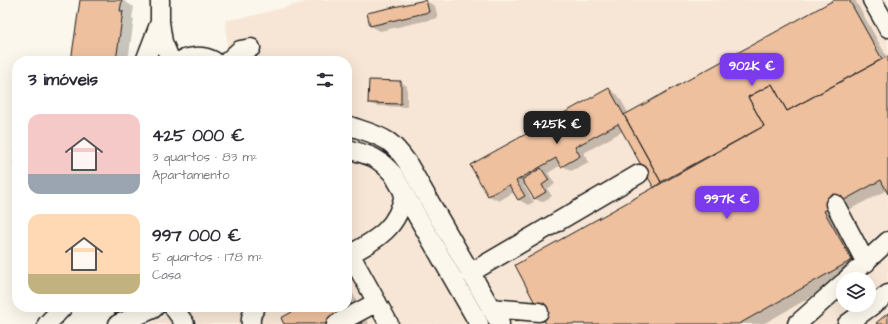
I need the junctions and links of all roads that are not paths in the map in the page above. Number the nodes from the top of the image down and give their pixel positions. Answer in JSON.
{"nodes":[{"id":1,"x":160,"y":0,"type":"edge"},
{"id":2,"x":872,"y":0,"type":"edge"},
{"id":3,"x":160,"y":22,"type":"junction"},
{"id":4,"x":888,"y":28,"type":"edge"},
{"id":5,"x":251,"y":48,"type":"dead end"},
{"id":6,"x":147,"y":56,"type":"edge"},
{"id":7,"x":168,"y":56,"type":"edge"},
{"id":8,"x":233,"y":56,"type":"edge"},
{"id":9,"x":352,"y":127,"type":"edge"},
{"id":10,"x":352,"y":150,"type":"edge"},
{"id":11,"x":639,"y":174,"type":"dead end"},
{"id":12,"x":404,"y":193,"type":"junction"},
{"id":13,"x":835,"y":204,"type":"dead end"},
{"id":14,"x":888,"y":241,"type":"edge"},
{"id":15,"x":352,"y":253,"type":"edge"},
{"id":16,"x":352,"y":260,"type":"edge"},
{"id":17,"x":866,"y":262,"type":"junction"},
{"id":18,"x":855,"y":272,"type":"edge"},
{"id":19,"x":470,"y":273,"type":"junction"},
{"id":20,"x":836,"y":289,"type":"edge"},
{"id":21,"x":888,"y":294,"type":"edge"},
{"id":22,"x":377,"y":302,"type":"junction"},
{"id":23,"x":490,"y":308,"type":"junction"},
{"id":24,"x":146,"y":312,"type":"edge"},
{"id":25,"x":176,"y":312,"type":"edge"},
{"id":26,"x":252,"y":312,"type":"edge"},
{"id":27,"x":539,"y":312,"type":"dead end"},
{"id":28,"x":118,"y":324,"type":"edge"},
{"id":29,"x":185,"y":324,"type":"edge"},
{"id":30,"x":251,"y":324,"type":"edge"},
{"id":31,"x":336,"y":324,"type":"edge"},
{"id":32,"x":389,"y":324,"type":"edge"},
{"id":33,"x":479,"y":324,"type":"edge"},
{"id":34,"x":500,"y":324,"type":"edge"},
{"id":35,"x":797,"y":324,"type":"edge"},
{"id":36,"x":847,"y":324,"type":"edge"}],
"edges":[{"from":1,"to":3,"type":"street"},
{"from":2,"to":4,"type":"street"},
{"from":3,"to":6,"type":"street"},
{"from":3,"to":7,"type":"street"},
{"from":5,"to":8,"type":"street"},
{"from":9,"to":19,"type":"street"},
{"from":10,"to":12,"type":"street"},
{"from":11,"to":19,"type":"street"},
{"from":12,"to":15,"type":"street"},
{"from":12,"to":33,"type":"street"},
{"from":13,"to":17,"type":"street"},
{"from":14,"to":17,"type":"street"},
{"from":16,"to":22,"type":"street"},
{"from":17,"to":18,"type":"street"},
{"from":19,"to":23,"type":"street"},
{"from":20,"to":35,"type":"street"},
{"from":21,"to":36,"type":"street"},
{"from":22,"to":31,"type":"street"},
{"from":22,"to":32,"type":"street"},
{"from":23,"to":27,"type":"street"},
{"from":23,"to":34,"type":"street"},
{"from":24,"to":28,"type":"street"},
{"from":25,"to":29,"type":"street"},
{"from":26,"to":30,"type":"street"}]}
